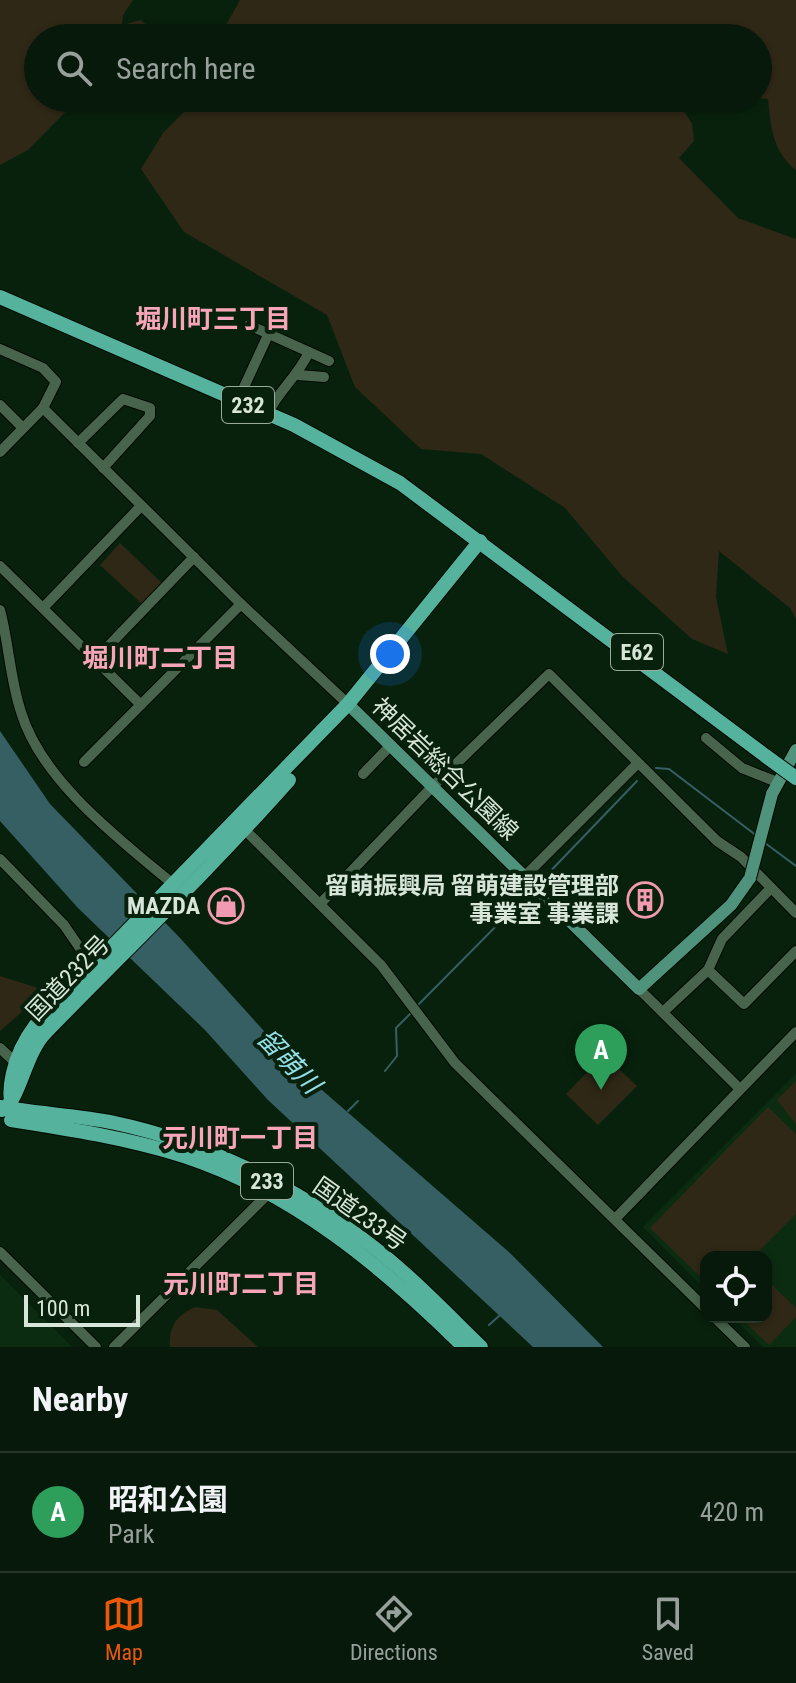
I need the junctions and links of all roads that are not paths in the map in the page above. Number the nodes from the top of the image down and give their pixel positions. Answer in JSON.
{"nodes":[{"id":1,"x":0,"y":297,"type":"edge"},
{"id":2,"x":249,"y":325,"type":"dead end"},
{"id":3,"x":269,"y":333,"type":"junction"},
{"id":4,"x":0,"y":349,"type":"edge"},
{"id":5,"x":309,"y":352,"type":"junction"},
{"id":6,"x":329,"y":361,"type":"dead end"},
{"id":7,"x":298,"y":375,"type":"junction"},
{"id":8,"x":324,"y":377,"type":"dead end"},
{"id":9,"x":238,"y":400,"type":"junction"},
{"id":10,"x":0,"y":405,"type":"edge"},
{"id":11,"x":43,"y":408,"type":"junction"},
{"id":12,"x":268,"y":413,"type":"junction"},
{"id":13,"x":23,"y":428,"type":"junction"},
{"id":14,"x":78,"y":443,"type":"junction"},
{"id":15,"x":0,"y":452,"type":"edge"},
{"id":16,"x":103,"y":468,"type":"junction"},
{"id":17,"x":141,"y":506,"type":"junction"},
{"id":18,"x":480,"y":541,"type":"junction"},
{"id":19,"x":194,"y":557,"type":"junction"},
{"id":20,"x":0,"y":566,"type":"edge"},
{"id":21,"x":241,"y":604,"type":"junction"},
{"id":22,"x":43,"y":608,"type":"junction"},
{"id":23,"x":0,"y":610,"type":"edge"},
{"id":24,"x":95,"y":660,"type":"junction"},
{"id":25,"x":348,"y":704,"type":"junction"},
{"id":26,"x":141,"y":705,"type":"junction"},
{"id":27,"x":706,"y":738,"type":"dead end"},
{"id":28,"x":390,"y":746,"type":"junction"},
{"id":29,"x":796,"y":750,"type":"edge"},
{"id":30,"x":769,"y":754,"type":"junction"},
{"id":31,"x":84,"y":762,"type":"dead end"},
{"id":32,"x":637,"y":764,"type":"junction"},
{"id":33,"x":796,"y":770,"type":"edge"},
{"id":34,"x":363,"y":774,"type":"dead end"},
{"id":35,"x":796,"y":778,"type":"edge"},
{"id":36,"x":432,"y":787,"type":"junction"},
{"id":37,"x":775,"y":788,"type":"junction"},
{"id":38,"x":241,"y":826,"type":"junction"},
{"id":39,"x":0,"y":859,"type":"edge"},
{"id":40,"x":524,"y":877,"type":"junction"},
{"id":41,"x":771,"y":888,"type":"junction"},
{"id":42,"x":170,"y":892,"type":"junction"},
{"id":43,"x":320,"y":904,"type":"junction"},
{"id":44,"x":796,"y":913,"type":"edge"},
{"id":45,"x":796,"y":951,"type":"edge"},
{"id":46,"x":102,"y":963,"type":"junction"},
{"id":47,"x":708,"y":970,"type":"junction"},
{"id":48,"x":639,"y":989,"type":"junction"},
{"id":49,"x":663,"y":1012,"type":"junction"},
{"id":50,"x":796,"y":1032,"type":"edge"},
{"id":51,"x":0,"y":1048,"type":"edge"},
{"id":52,"x":18,"y":1065,"type":"junction"},
{"id":53,"x":740,"y":1089,"type":"junction"},
{"id":54,"x":8,"y":1107,"type":"edge"},
{"id":55,"x":273,"y":1190,"type":"junction"},
{"id":56,"x":615,"y":1219,"type":"junction"},
{"id":57,"x":0,"y":1252,"type":"edge"},
{"id":58,"x":700,"y":1303,"type":"edge"},
{"id":59,"x":720,"y":1323,"type":"edge"},
{"id":60,"x":96,"y":1347,"type":"edge"},
{"id":61,"x":114,"y":1347,"type":"edge"},
{"id":62,"x":464,"y":1347,"type":"edge"},
{"id":63,"x":481,"y":1347,"type":"edge"},
{"id":64,"x":745,"y":1347,"type":"edge"}],
"edges":[{"from":1,"to":9,"type":"highway","number":"232"},
{"from":2,"to":3,"type":"street"},
{"from":3,"to":5,"type":"street"},
{"from":3,"to":9,"type":"street"},
{"from":4,"to":11,"type":"street"},
{"from":5,"to":6,"type":"street"},
{"from":5,"to":7,"type":"street"},
{"from":7,"to":8,"type":"street"},
{"from":7,"to":12,"type":"street"},
{"from":9,"to":12,"type":"highway","number":"232"},
{"from":10,"to":13,"type":"street"},
{"from":11,"to":13,"type":"street"},
{"from":11,"to":14,"type":"street"},
{"from":12,"to":18,"type":"highway","number":"232"},
{"from":13,"to":15,"type":"street"},
{"from":14,"to":16,"type":"street"},
{"from":14,"to":16,"type":"street"},
{"from":16,"to":17,"type":"street"},
{"from":17,"to":19,"type":"street"},
{"from":17,"to":22,"type":"street"},
{"from":18,"to":25,"type":"highway","name":"国道232号"},
{"from":18,"to":30,"type":"highway","number":"E62"},
{"from":19,"to":21,"type":"street"},
{"from":19,"to":24,"type":"street"},
{"from":20,"to":22,"type":"street"},
{"from":21,"to":25,"type":"street"},
{"from":21,"to":26,"type":"street"},
{"from":22,"to":24,"type":"street"},
{"from":23,"to":42,"type":"street"},
{"from":24,"to":26,"type":"street"},
{"from":25,"to":28,"type":"main road","name":"神居岩総合公園線"},
{"from":25,"to":38,"type":"highway","name":"国道232号"},
{"from":26,"to":31,"type":"street"},
{"from":27,"to":37,"type":"street"},
{"from":28,"to":34,"type":"street"},
{"from":28,"to":36,"type":"main road","name":"神居岩総合公園線"},
{"from":29,"to":37,"type":"main road"},
{"from":30,"to":33,"type":"highway","number":"E62"},
{"from":30,"to":35,"type":"highway","number":"E62","bridge":true},
{"from":32,"to":36,"type":"street"},
{"from":32,"to":40,"type":"street"},
{"from":32,"to":41,"type":"street"},
{"from":36,"to":40,"type":"main road","name":"神居岩総合公園線"},
{"from":36,"to":43,"type":"street"},
{"from":37,"to":48,"type":"main road","bridge":true},
{"from":38,"to":42,"type":"highway","name":"国道232号"},
{"from":38,"to":43,"type":"street"},
{"from":39,"to":46,"type":"street"},
{"from":40,"to":48,"type":"main road","name":"神居岩総合公園線"},
{"from":41,"to":44,"type":"street"},
{"from":41,"to":47,"type":"street"},
{"from":42,"to":46,"type":"highway","name":"国道232号"},
{"from":43,"to":56,"type":"street"},
{"from":45,"to":47,"type":"street"},
{"from":46,"to":52,"type":"highway","name":"国道232号"},
{"from":47,"to":49,"type":"street"},
{"from":48,"to":49,"type":"street"},
{"from":49,"to":53,"type":"street"},
{"from":50,"to":53,"type":"street"},
{"from":51,"to":52,"type":"street"},
{"from":52,"to":54,"type":"highway","name":"国道232号"},
{"from":53,"to":56,"type":"street"},
{"from":54,"to":55,"type":"highway","name":"国道233号","number":"233"},
{"from":55,"to":61,"type":"street"},
{"from":55,"to":62,"type":"highway","name":"国道233号","number":"233"},
{"from":55,"to":63,"type":"highway","name":"国道233号","number":"233"},
{"from":56,"to":58,"type":"street"},
{"from":57,"to":60,"type":"street"},
{"from":59,"to":64,"type":"street"}]}
